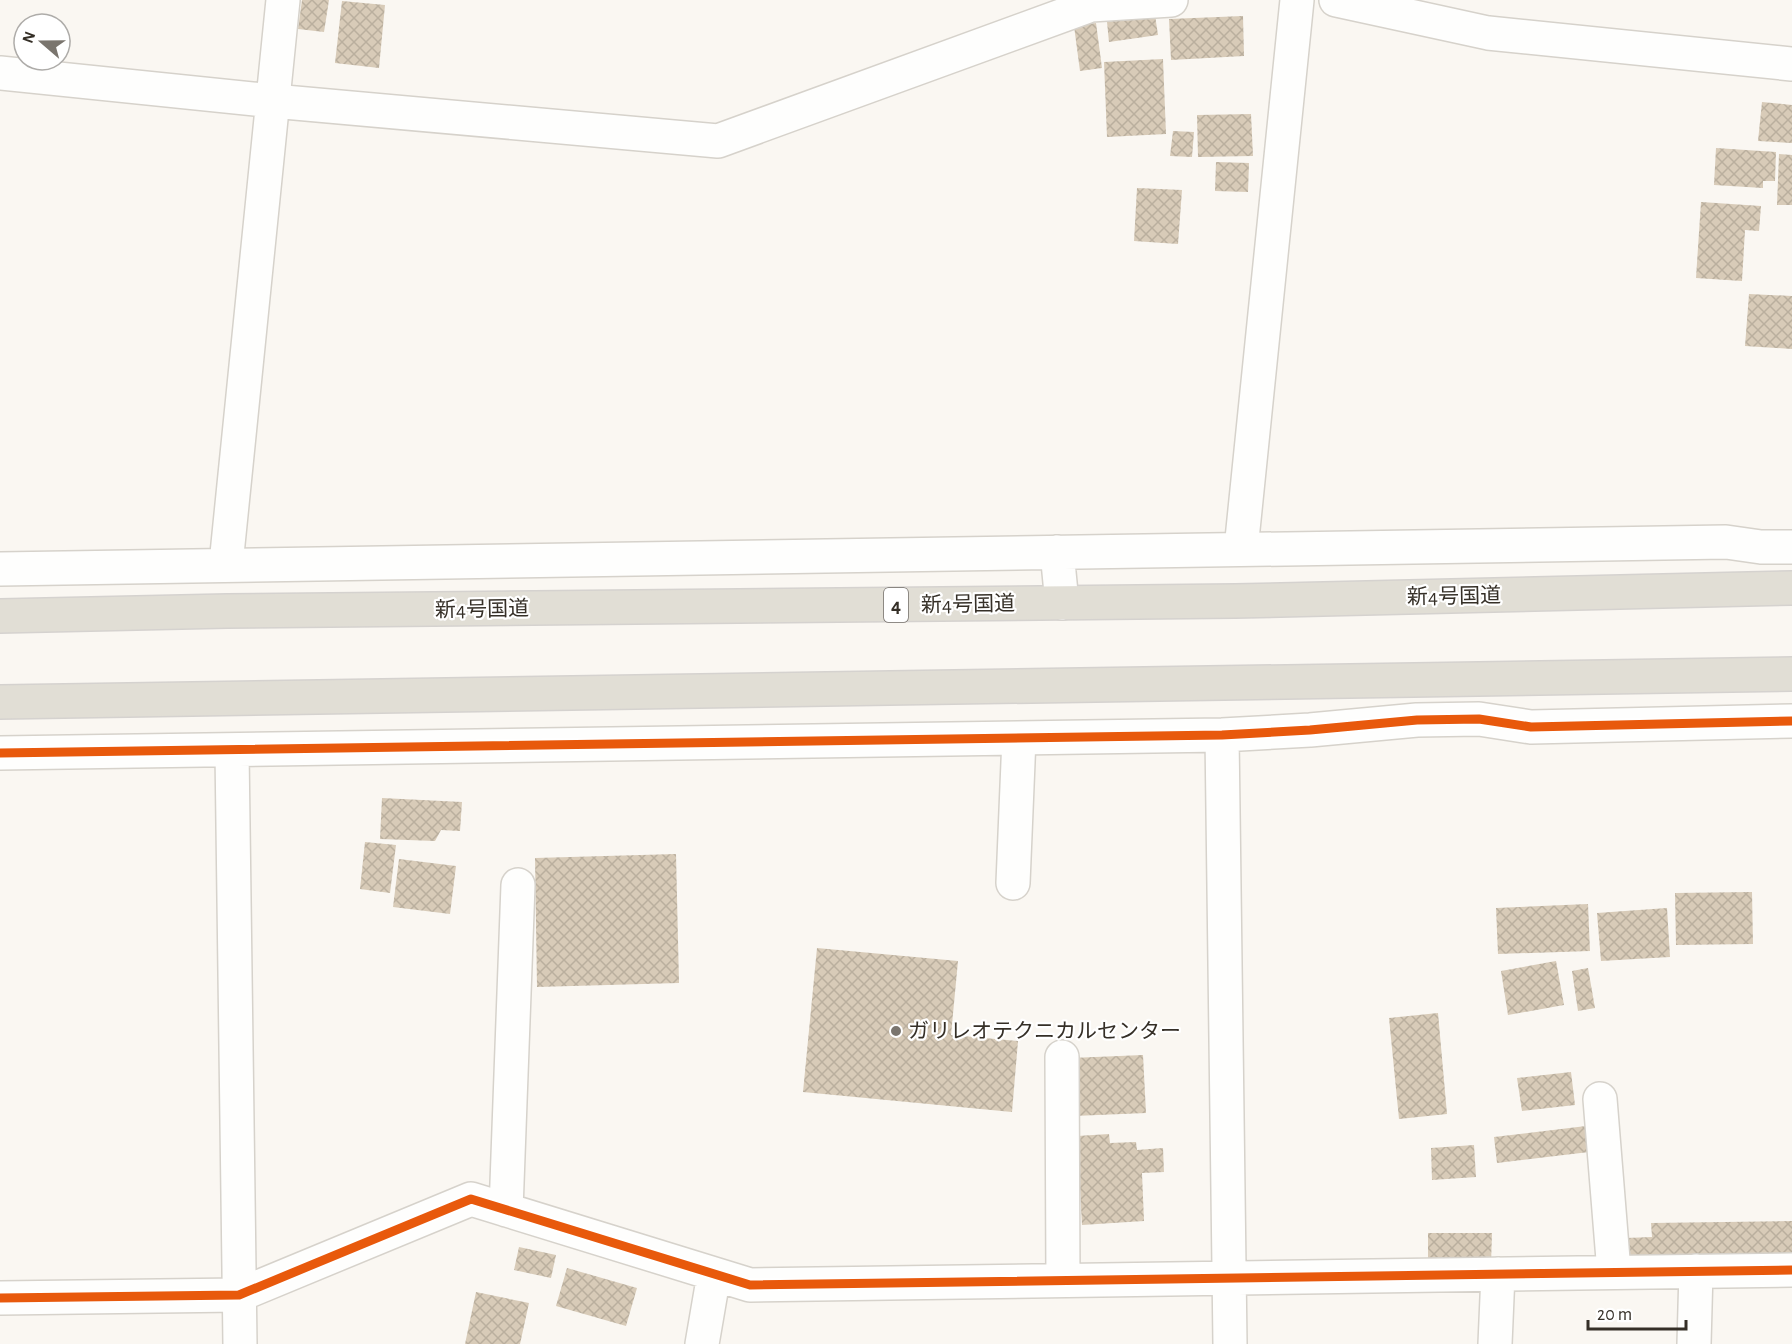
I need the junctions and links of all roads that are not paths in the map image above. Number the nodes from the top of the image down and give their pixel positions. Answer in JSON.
{"nodes":[{"id":1,"x":283,"y":0,"type":"edge"},
{"id":2,"x":1171,"y":0,"type":"edge"},
{"id":3,"x":1297,"y":0,"type":"edge"},
{"id":4,"x":1336,"y":0,"type":"edge"},
{"id":5,"x":1792,"y":64,"type":"edge"},
{"id":6,"x":0,"y":73,"type":"edge"},
{"id":7,"x":273,"y":101,"type":"junction"},
{"id":8,"x":1792,"y":547,"type":"edge"},
{"id":9,"x":1240,"y":549,"type":"junction"},
{"id":10,"x":1057,"y":552,"type":"junction"},
{"id":11,"x":226,"y":564,"type":"junction"},
{"id":12,"x":0,"y":569,"type":"edge"},
{"id":13,"x":1792,"y":588,"type":"edge"},
{"id":14,"x":1062,"y":603,"type":"junction"},
{"id":15,"x":0,"y":616,"type":"edge"},
{"id":16,"x":1792,"y":674,"type":"edge"},
{"id":17,"x":1406,"y":681,"type":"junction"},
{"id":18,"x":0,"y":702,"type":"edge"},
{"id":19,"x":1417,"y":720,"type":"junction"},
{"id":20,"x":1792,"y":721,"type":"edge"},
{"id":21,"x":1221,"y":735,"type":"junction"},
{"id":22,"x":1018,"y":738,"type":"junction"},
{"id":23,"x":232,"y":751,"type":"junction"},
{"id":24,"x":0,"y":753,"type":"edge"},
{"id":25,"x":1013,"y":882,"type":"dead end"},
{"id":26,"x":518,"y":885,"type":"dead end"},
{"id":27,"x":1062,"y":1057,"type":"dead end"},
{"id":28,"x":1600,"y":1099,"type":"dead end"},
{"id":29,"x":506,"y":1210,"type":"junction"},
{"id":30,"x":1792,"y":1270,"type":"edge"},
{"id":31,"x":1696,"y":1271,"type":"junction"},
{"id":32,"x":1614,"y":1272,"type":"junction"},
{"id":33,"x":714,"y":1274,"type":"junction"},
{"id":34,"x":1498,"y":1274,"type":"junction"},
{"id":35,"x":1230,"y":1277,"type":"junction"},
{"id":36,"x":1063,"y":1280,"type":"junction"},
{"id":37,"x":239,"y":1295,"type":"junction"},
{"id":38,"x":0,"y":1298,"type":"edge"},
{"id":39,"x":240,"y":1344,"type":"edge"},
{"id":40,"x":702,"y":1344,"type":"edge"},
{"id":41,"x":1230,"y":1344,"type":"edge"},
{"id":42,"x":1495,"y":1344,"type":"edge"},
{"id":43,"x":1694,"y":1344,"type":"edge"}],
"edges":[{"from":1,"to":7,"type":"street"},
{"from":2,"to":7,"type":"street"},
{"from":3,"to":9,"type":"street"},
{"from":4,"to":5,"type":"street"},
{"from":6,"to":7,"type":"street"},
{"from":7,"to":11,"type":"street"},
{"from":8,"to":9,"type":"street"},
{"from":9,"to":10,"type":"street"},
{"from":10,"to":11,"type":"street"},
{"from":10,"to":14,"type":"street"},
{"from":11,"to":12,"type":"street"},
{"from":13,"to":14,"type":"highway","name":"新4号国道","number":"4"},
{"from":14,"to":15,"type":"highway","name":"新4号国道","number":"4"},
{"from":16,"to":17,"type":"highway"},
{"from":17,"to":18,"type":"highway"},
{"from":17,"to":19,"type":"street"},
{"from":19,"to":20,"type":"street"},
{"from":19,"to":21,"type":"street"},
{"from":21,"to":22,"type":"street"},
{"from":21,"to":35,"type":"street"},
{"from":22,"to":23,"type":"street"},
{"from":22,"to":25,"type":"street"},
{"from":23,"to":24,"type":"street"},
{"from":23,"to":37,"type":"street"},
{"from":26,"to":29,"type":"street"},
{"from":27,"to":36,"type":"street"},
{"from":28,"to":32,"type":"street"},
{"from":29,"to":33,"type":"street"},
{"from":29,"to":37,"type":"street"},
{"from":30,"to":31,"type":"street"},
{"from":31,"to":32,"type":"street"},
{"from":31,"to":43,"type":"street"},
{"from":32,"to":34,"type":"street"},
{"from":33,"to":36,"type":"street"},
{"from":33,"to":40,"type":"street"},
{"from":34,"to":35,"type":"street"},
{"from":34,"to":42,"type":"street"},
{"from":35,"to":36,"type":"street"},
{"from":35,"to":41,"type":"street"},
{"from":37,"to":38,"type":"street"},
{"from":37,"to":39,"type":"street"}]}
